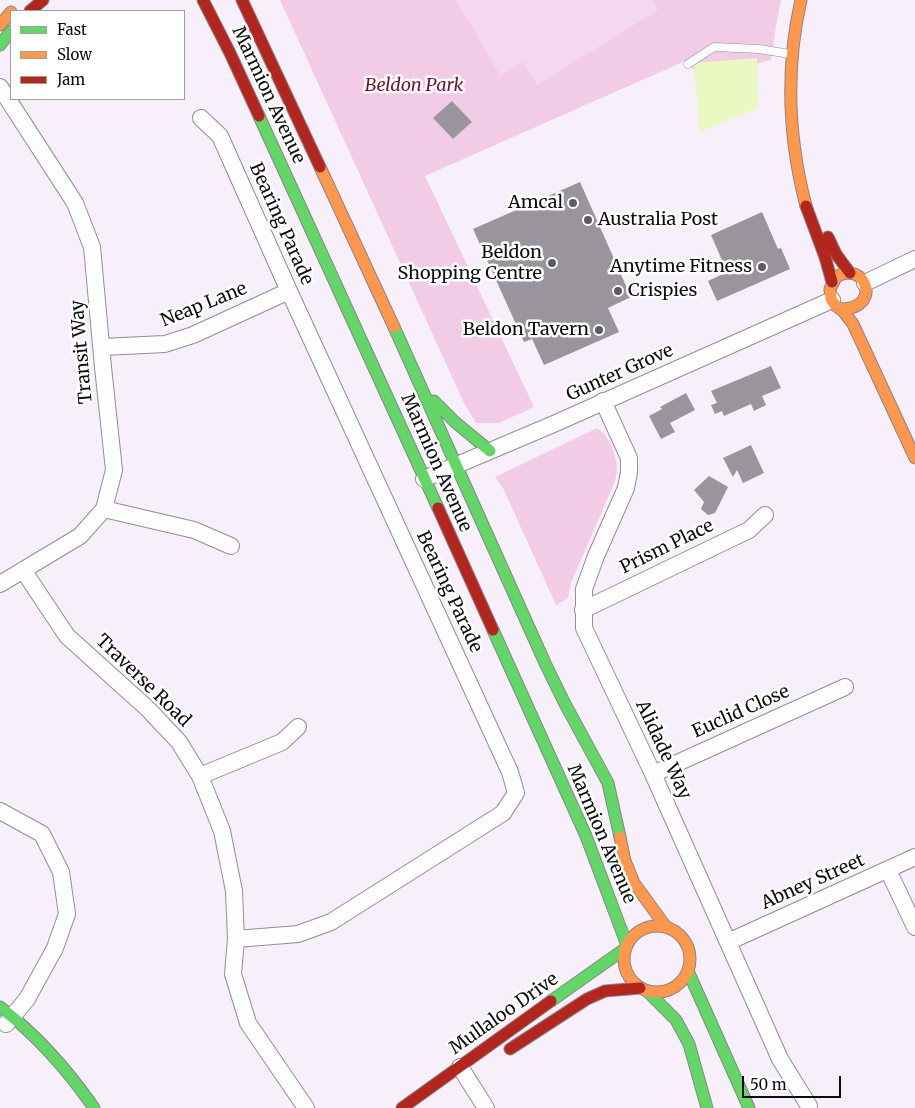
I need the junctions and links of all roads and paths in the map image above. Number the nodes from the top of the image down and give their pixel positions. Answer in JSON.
{"nodes":[{"id":1,"x":43,"y":0,"type":"edge"},
{"id":2,"x":193,"y":0,"type":"edge"},
{"id":3,"x":203,"y":0,"type":"edge"},
{"id":4,"x":242,"y":0,"type":"edge"},
{"id":5,"x":801,"y":0,"type":"edge"},
{"id":6,"x":31,"y":10,"type":"edge"},
{"id":7,"x":10,"y":13,"type":"edge"},
{"id":8,"x":0,"y":25,"type":"edge"},
{"id":9,"x":10,"y":32,"type":"edge"},
{"id":10,"x":0,"y":46,"type":"edge"},
{"id":11,"x":230,"y":53,"type":"junction"},
{"id":12,"x":792,"y":54,"type":"junction"},
{"id":13,"x":803,"y":62,"type":"dead end"},
{"id":14,"x":688,"y":64,"type":"dead end"},
{"id":15,"x":0,"y":87,"type":"edge"},
{"id":16,"x":201,"y":118,"type":"dead end"},
{"id":17,"x":915,"y":259,"type":"edge"},
{"id":18,"x":850,"y":273,"type":"junction"},
{"id":19,"x":832,"y":282,"type":"junction"},
{"id":20,"x":865,"y":283,"type":"junction"},
{"id":21,"x":289,"y":291,"type":"junction"},
{"id":22,"x":837,"y":304,"type":"junction"},
{"id":23,"x":102,"y":347,"type":"junction"},
{"id":24,"x":424,"y":391,"type":"junction"},
{"id":25,"x":604,"y":401,"type":"junction"},
{"id":26,"x":490,"y":451,"type":"junction"},
{"id":27,"x":915,"y":458,"type":"edge"},
{"id":28,"x":456,"y":466,"type":"junction"},
{"id":29,"x":424,"y":479,"type":"junction"},
{"id":30,"x":104,"y":509,"type":"junction"},
{"id":31,"x":765,"y":515,"type":"dead end"},
{"id":32,"x":231,"y":546,"type":"dead end"},
{"id":33,"x":23,"y":570,"type":"junction"},
{"id":34,"x":0,"y":584,"type":"edge"},
{"id":35,"x":583,"y":610,"type":"junction"},
{"id":36,"x":845,"y":687,"type":"dead end"},
{"id":37,"x":298,"y":727,"type":"dead end"},
{"id":38,"x":652,"y":774,"type":"junction"},
{"id":39,"x":200,"y":776,"type":"junction"},
{"id":40,"x":0,"y":810,"type":"edge"},
{"id":41,"x":915,"y":857,"type":"edge"},
{"id":42,"x":888,"y":870,"type":"junction"},
{"id":43,"x":666,"y":927,"type":"junction"},
{"id":44,"x":915,"y":927,"type":"edge"},
{"id":45,"x":236,"y":939,"type":"junction"},
{"id":46,"x":728,"y":942,"type":"junction"},
{"id":47,"x":626,"y":947,"type":"junction"},
{"id":48,"x":688,"y":971,"type":"junction"},
{"id":49,"x":643,"y":990,"type":"junction"},
{"id":50,"x":4,"y":1017,"type":"edge"},
{"id":51,"x":500,"y":1056,"type":"dead end"},
{"id":52,"x":465,"y":1075,"type":"junction"},
{"id":53,"x":67,"y":1091,"type":"dead end"},
{"id":54,"x":810,"y":1106,"type":"dead end"},
{"id":55,"x":94,"y":1108,"type":"edge"},
{"id":56,"x":306,"y":1108,"type":"edge"},
{"id":57,"x":402,"y":1108,"type":"edge"},
{"id":58,"x":486,"y":1108,"type":"edge"},
{"id":59,"x":707,"y":1108,"type":"edge"},
{"id":60,"x":749,"y":1108,"type":"edge"}],
"edges":[{"from":1,"to":6,"type":"main road"},
{"from":2,"to":11,"type":"main road"},
{"from":3,"to":11,"type":"main road","name":"Marmion Avenue"},
{"from":4,"to":24,"type":"main road","name":"Marmion Avenue"},
{"from":5,"to":12,"type":"main road"},
{"from":7,"to":8,"type":"main road"},
{"from":9,"to":10,"type":"main road"},
{"from":11,"to":29,"type":"main road","name":"Marmion Avenue"},
{"from":12,"to":14,"type":"lane"},
{"from":12,"to":19,"type":"main road"},
{"from":13,"to":18,"type":"main road"},
{"from":15,"to":23,"type":"street","name":"Transit Way"},
{"from":16,"to":21,"type":"street","name":"Bearing Parade"},
{"from":17,"to":20,"type":"street"},
{"from":18,"to":19,"type":"main road"},
{"from":18,"to":20,"type":"main road"},
{"from":19,"to":22,"type":"main road"},
{"from":20,"to":22,"type":"main road"},
{"from":21,"to":23,"type":"street","name":"Neap Lane"},
{"from":21,"to":45,"type":"street","name":"Bearing Parade"},
{"from":22,"to":25,"type":"street","name":"Gunter Grove"},
{"from":22,"to":27,"type":"main road"},
{"from":23,"to":30,"type":"street","name":"Transit Way"},
{"from":24,"to":26,"type":"main road"},
{"from":24,"to":28,"type":"main road","name":"Marmion Avenue"},
{"from":25,"to":26,"type":"street","name":"Gunter Grove"},
{"from":25,"to":35,"type":"street","name":"Alidade Way"},
{"from":26,"to":28,"type":"street","name":"Gunter Grove"},
{"from":28,"to":29,"type":"street","name":"Gunter Grove"},
{"from":28,"to":43,"type":"main road","name":"Marmion Avenue"},
{"from":29,"to":47,"type":"main road","name":"Marmion Avenue"},
{"from":30,"to":32,"type":"street"},
{"from":30,"to":33,"type":"street","name":"Transit Way"},
{"from":31,"to":35,"type":"street","name":"Prism Place"},
{"from":33,"to":34,"type":"street","name":"Transit Way"},
{"from":33,"to":39,"type":"street","name":"Traverse Road"},
{"from":35,"to":38,"type":"street","name":"Alidade Way"},
{"from":36,"to":38,"type":"street","name":"Euclid Close"},
{"from":37,"to":39,"type":"street"},
{"from":38,"to":46,"type":"street","name":"Alidade Way"},
{"from":39,"to":45,"type":"street","name":"Traverse Road"},
{"from":40,"to":50,"type":"street"},
{"from":41,"to":42,"type":"street","name":"Abney Street"},
{"from":42,"to":44,"type":"street"},
{"from":42,"to":46,"type":"street","name":"Abney Street"},
{"from":43,"to":47,"type":"main road"},
{"from":43,"to":48,"type":"main road"},
{"from":45,"to":56,"type":"street","name":"Traverse Road"},
{"from":46,"to":54,"type":"street","name":"Alidade Way"},
{"from":47,"to":49,"type":"main road"},
{"from":47,"to":52,"type":"main road","name":"Mullaloo Drive"},
{"from":48,"to":49,"type":"main road"},
{"from":48,"to":60,"type":"main road"},
{"from":49,"to":51,"type":"main road","name":"Mullaloo Drive"},
{"from":49,"to":59,"type":"main road"},
{"from":50,"to":53,"type":"main road"},
{"from":50,"to":55,"type":"main road"},
{"from":52,"to":57,"type":"main road","name":"Mullaloo Drive"},
{"from":52,"to":58,"type":"street"}]}
